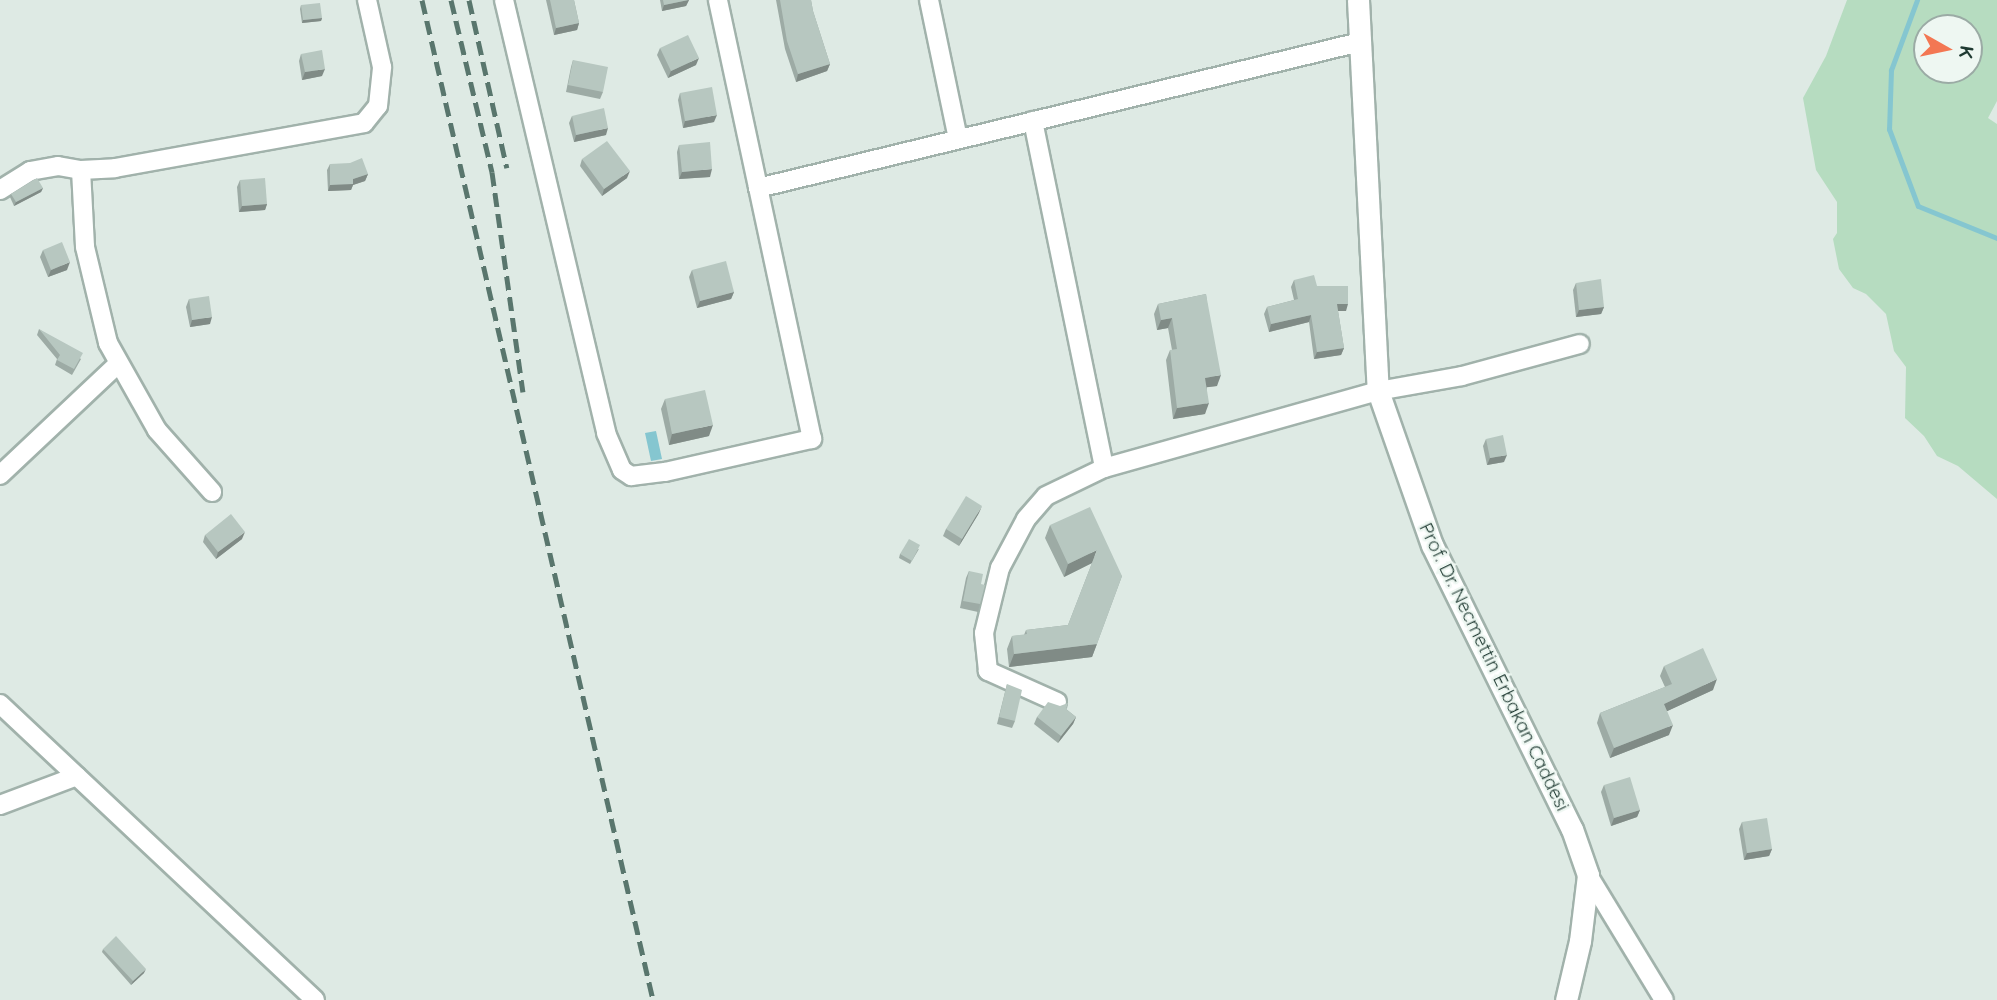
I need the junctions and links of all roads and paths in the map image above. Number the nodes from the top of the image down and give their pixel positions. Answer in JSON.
{"nodes":[{"id":1,"x":367,"y":0,"type":"edge"},
{"id":2,"x":504,"y":0,"type":"edge"},
{"id":3,"x":718,"y":0,"type":"edge"},
{"id":4,"x":929,"y":0,"type":"edge"},
{"id":5,"x":1358,"y":0,"type":"edge"},
{"id":6,"x":1360,"y":41,"type":"junction"},
{"id":7,"x":1033,"y":121,"type":"junction"},
{"id":8,"x":958,"y":139,"type":"junction"},
{"id":9,"x":81,"y":170,"type":"junction"},
{"id":10,"x":758,"y":188,"type":"junction"},
{"id":11,"x":0,"y":190,"type":"edge"},
{"id":12,"x":1580,"y":344,"type":"dead end"},
{"id":13,"x":119,"y":363,"type":"junction"},
{"id":14,"x":1378,"y":391,"type":"junction"},
{"id":15,"x":1104,"y":468,"type":"junction"},
{"id":16,"x":0,"y":475,"type":"edge"},
{"id":17,"x":212,"y":492,"type":"dead end"},
{"id":18,"x":1056,"y":702,"type":"edge"},
{"id":19,"x":0,"y":704,"type":"edge"},
{"id":20,"x":77,"y":776,"type":"junction"},
{"id":21,"x":0,"y":805,"type":"edge"},
{"id":22,"x":1588,"y":875,"type":"junction"},
{"id":23,"x":316,"y":1000,"type":"edge"},
{"id":24,"x":1566,"y":1000,"type":"edge"},
{"id":25,"x":1664,"y":1000,"type":"edge"}],
"edges":[{"from":1,"to":9,"type":"street"},
{"from":2,"to":10,"type":"street"},
{"from":3,"to":10,"type":"street"},
{"from":4,"to":8,"type":"street"},
{"from":5,"to":6,"type":"street","name":"Prof. Dr. Necmettin Erbakan Caddesi"},
{"from":6,"to":7,"type":"street"},
{"from":6,"to":14,"type":"street","name":"Prof. Dr. Necmettin Erbakan Caddesi"},
{"from":7,"to":8,"type":"street"},
{"from":7,"to":15,"type":"street"},
{"from":8,"to":10,"type":"street"},
{"from":9,"to":11,"type":"street"},
{"from":9,"to":13,"type":"street"},
{"from":12,"to":14,"type":"street"},
{"from":13,"to":16,"type":"street"},
{"from":13,"to":17,"type":"street"},
{"from":14,"to":15,"type":"street"},
{"from":14,"to":22,"type":"street","name":"Prof. Dr. Necmettin Erbakan Caddesi"},
{"from":15,"to":18,"type":"street"},
{"from":19,"to":20,"type":"street"},
{"from":20,"to":21,"type":"street"},
{"from":20,"to":23,"type":"street"},
{"from":22,"to":24,"type":"street","name":"Prof. Dr. Necmettin Erbakan Caddesi"},
{"from":22,"to":25,"type":"street"}]}
